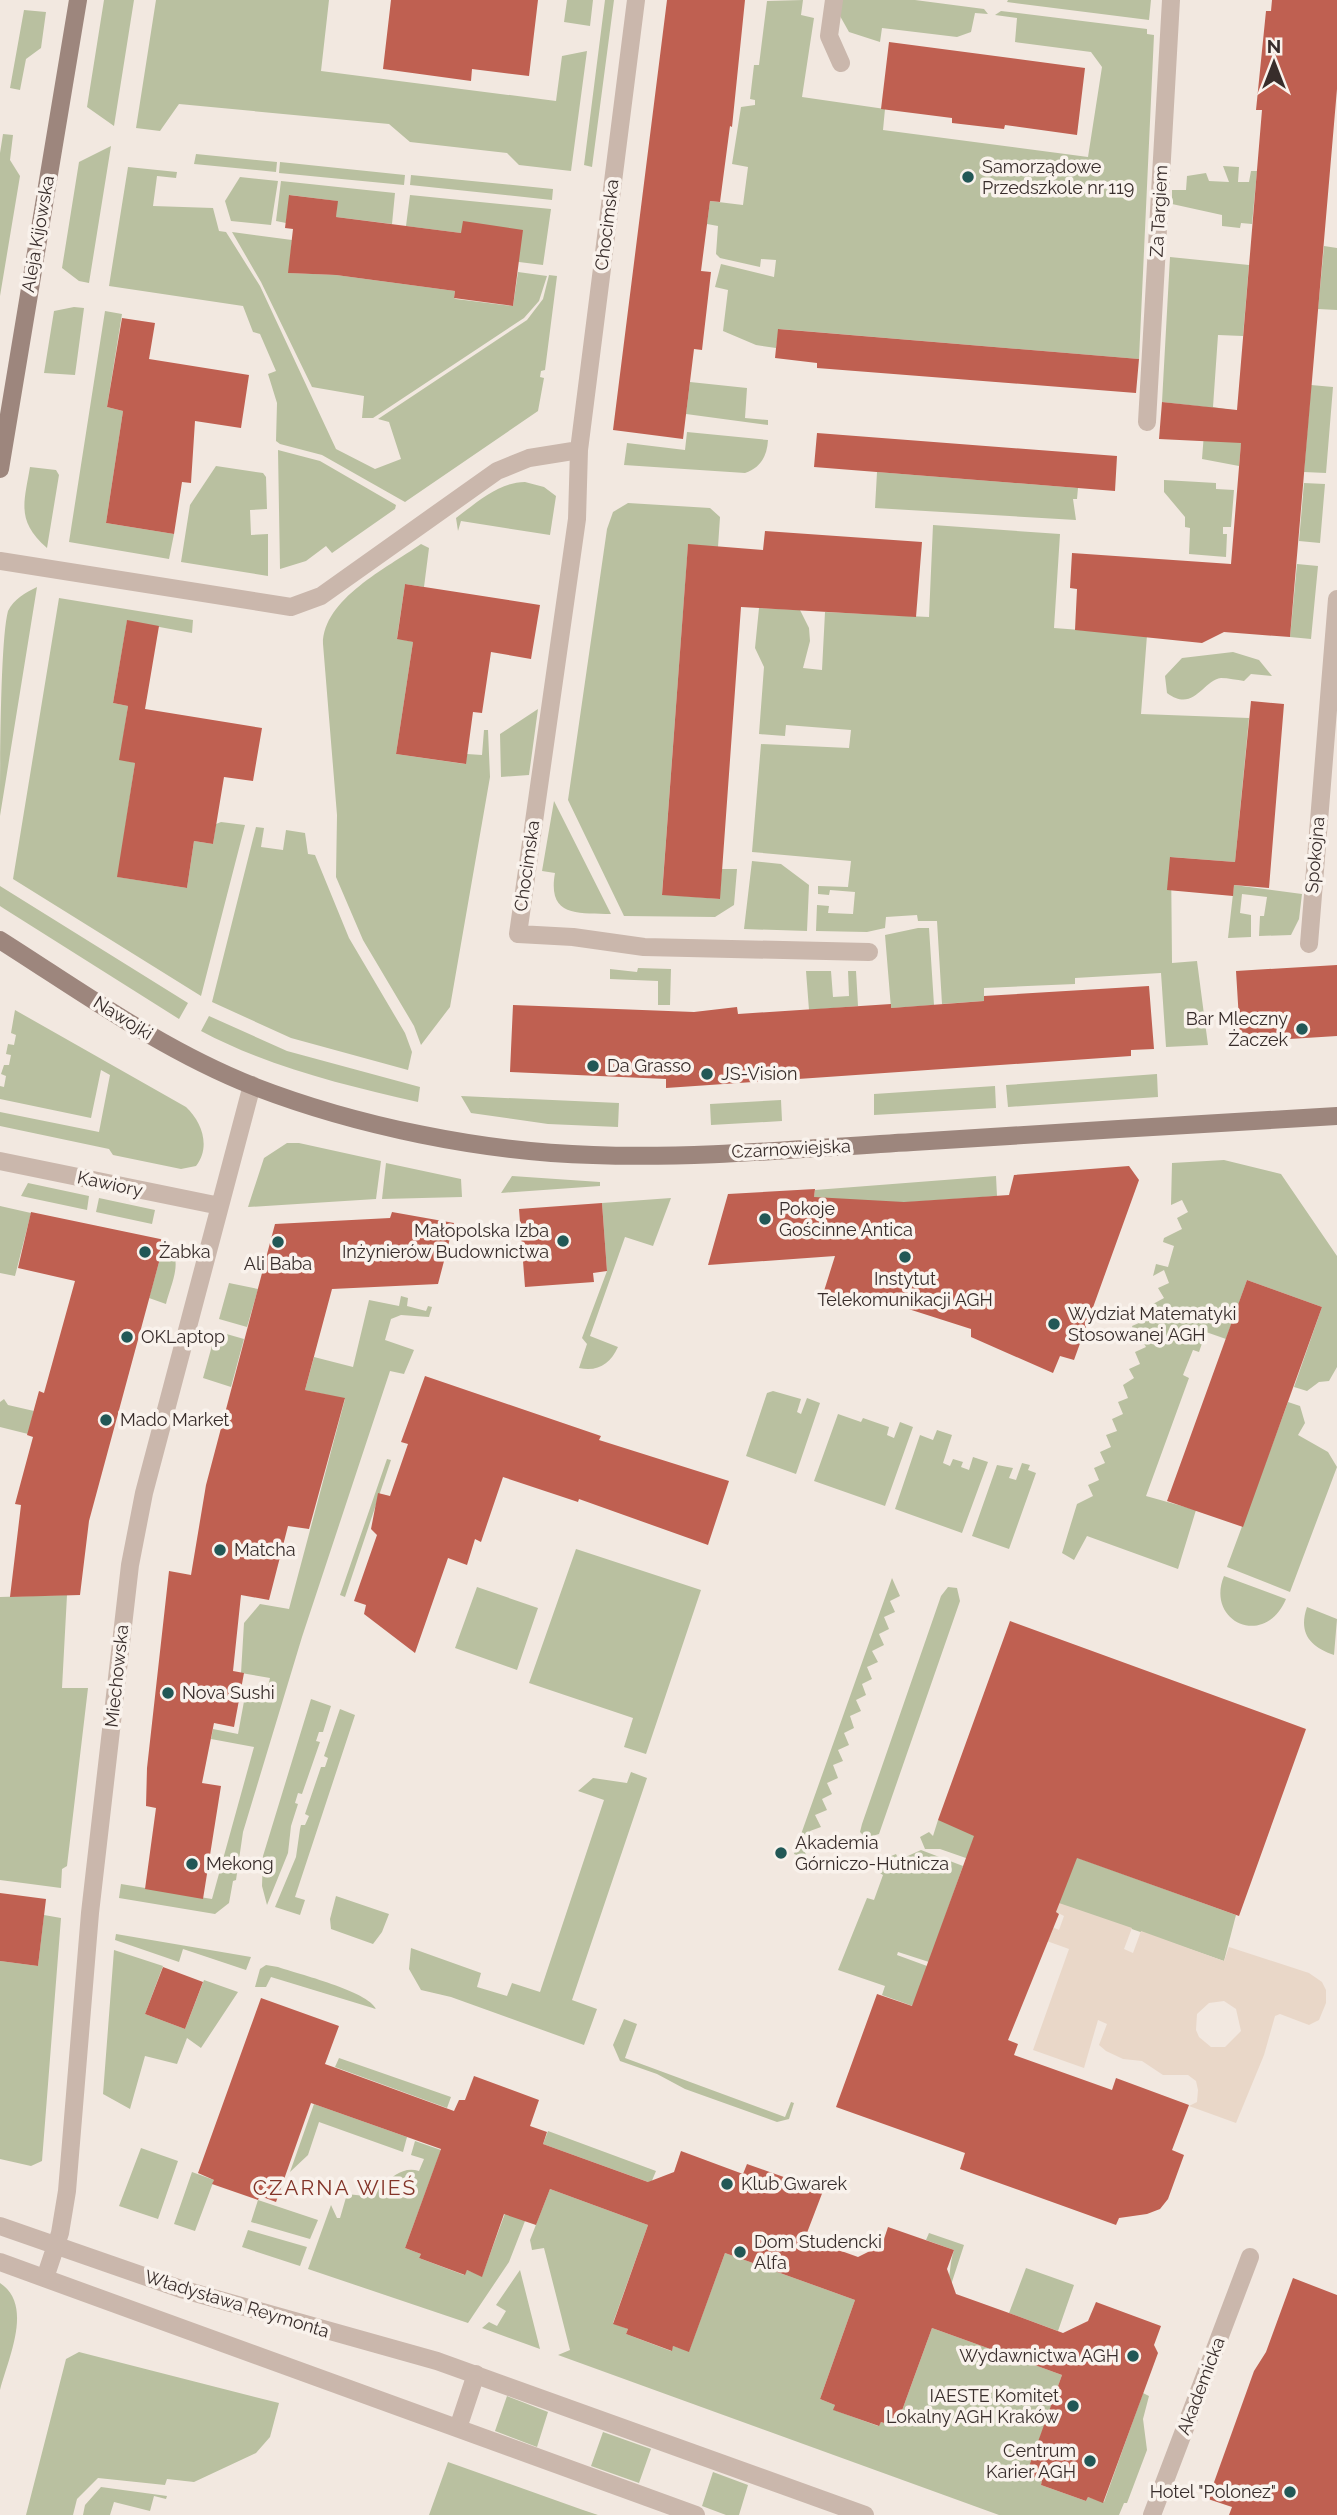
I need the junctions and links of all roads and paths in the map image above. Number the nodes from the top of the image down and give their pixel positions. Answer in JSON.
{"nodes":[{"id":1,"x":78,"y":0,"type":"edge"},
{"id":2,"x":636,"y":0,"type":"edge"},
{"id":3,"x":834,"y":0,"type":"edge"},
{"id":4,"x":1171,"y":0,"type":"edge"},
{"id":5,"x":841,"y":64,"type":"dead end"},
{"id":6,"x":1147,"y":422,"type":"dead end"},
{"id":7,"x":579,"y":450,"type":"junction"},
{"id":8,"x":0,"y":469,"type":"edge"},
{"id":9,"x":0,"y":561,"type":"edge"},
{"id":10,"x":1337,"y":599,"type":"edge"},
{"id":11,"x":0,"y":940,"type":"edge"},
{"id":12,"x":1309,"y":944,"type":"dead end"},
{"id":13,"x":869,"y":952,"type":"dead end"},
{"id":14,"x":252,"y":1085,"type":"junction"},
{"id":15,"x":1337,"y":1116,"type":"edge"},
{"id":16,"x":0,"y":1161,"type":"edge"},
{"id":17,"x":220,"y":1206,"type":"junction"},
{"id":18,"x":0,"y":2225,"type":"edge"},
{"id":19,"x":57,"y":2245,"type":"junction"},
{"id":20,"x":1250,"y":2257,"type":"dead end"},
{"id":21,"x":0,"y":2262,"type":"edge"},
{"id":22,"x":45,"y":2278,"type":"junction"},
{"id":23,"x":476,"y":2374,"type":"junction"},
{"id":24,"x":457,"y":2428,"type":"junction"},
{"id":25,"x":696,"y":2515,"type":"edge"},
{"id":26,"x":865,"y":2515,"type":"edge"},
{"id":27,"x":1152,"y":2515,"type":"edge"}],
"edges":[{"from":1,"to":8,"type":"main road","name":"Aleja Kijowska"},
{"from":2,"to":7,"type":"street","name":"Chocimska"},
{"from":3,"to":5,"type":"street"},
{"from":4,"to":6,"type":"street","name":"Za Targiem"},
{"from":7,"to":9,"type":"street"},
{"from":7,"to":13,"type":"street","name":"Chocimska"},
{"from":10,"to":12,"type":"street","name":"Spokojna"},
{"from":11,"to":14,"type":"main road","name":"Nawojki"},
{"from":14,"to":15,"type":"main road","name":"Czarnowiejska"},
{"from":14,"to":17,"type":"street","name":"Miechowska"},
{"from":16,"to":17,"type":"street","name":"Kawiory"},
{"from":17,"to":19,"type":"street","name":"Miechowska"},
{"from":18,"to":19,"type":"street","name":"Władysława Reymonta"},
{"from":19,"to":22,"type":"street","name":"Miechowska"},
{"from":19,"to":23,"type":"street","name":"Władysława Reymonta"},
{"from":20,"to":27,"type":"street","name":"Akademicka"},
{"from":21,"to":22,"type":"street"},
{"from":22,"to":24,"type":"street"},
{"from":23,"to":24,"type":"street"},
{"from":23,"to":26,"type":"street","name":"Władysława Reymonta"},
{"from":24,"to":25,"type":"street"}]}
